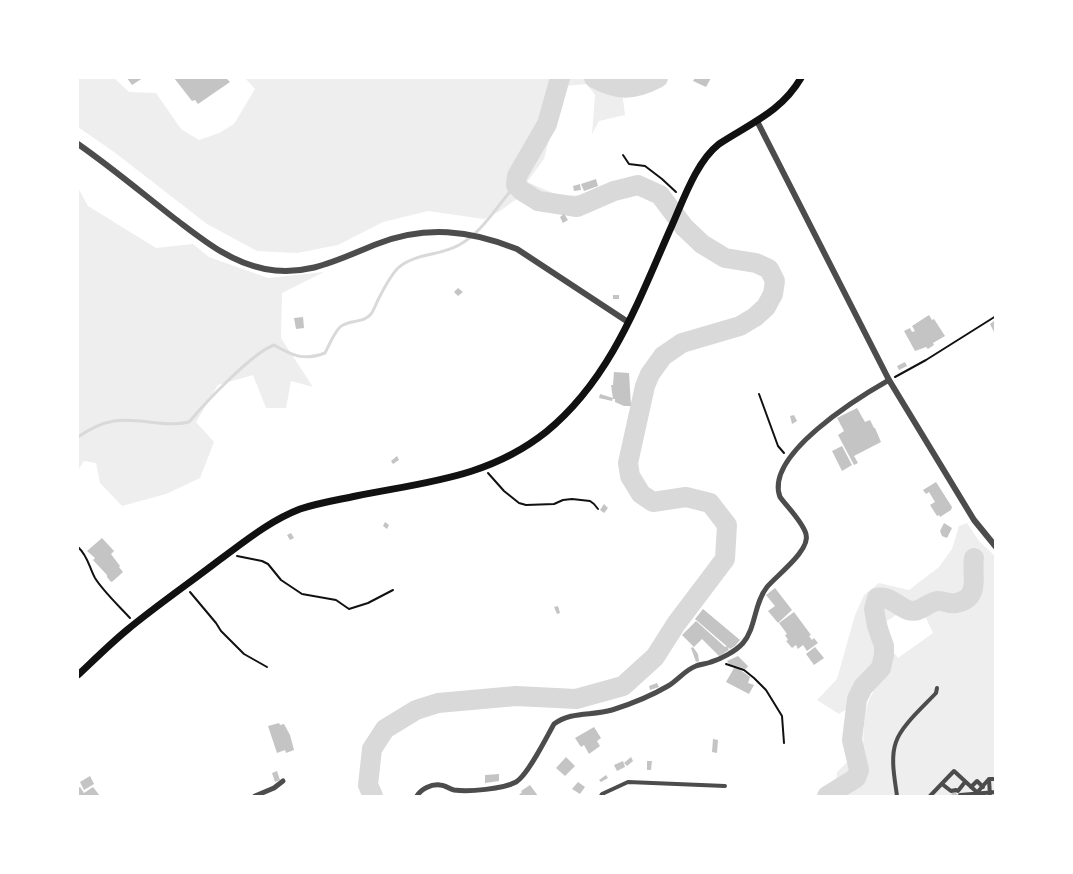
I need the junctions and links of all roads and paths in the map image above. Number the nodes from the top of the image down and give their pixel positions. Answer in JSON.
{"nodes":[{"id":1,"x":801,"y":78,"type":"edge"},
{"id":2,"x":757,"y":121,"type":"junction"},
{"id":3,"x":78,"y":144,"type":"edge"},
{"id":4,"x":623,"y":155,"type":"dead end"},
{"id":5,"x":683,"y":201,"type":"junction"},
{"id":6,"x":996,"y":316,"type":"edge"},
{"id":7,"x":628,"y":322,"type":"junction"},
{"id":8,"x":889,"y":380,"type":"junction"},
{"id":9,"x":759,"y":394,"type":"dead end"},
{"id":10,"x":791,"y":456,"type":"junction"},
{"id":11,"x":485,"y":466,"type":"junction"},
{"id":12,"x":598,"y":509,"type":"dead end"},
{"id":13,"x":78,"y":547,"type":"edge"},
{"id":14,"x":996,"y":547,"type":"edge"},
{"id":15,"x":232,"y":551,"type":"junction"},
{"id":16,"x":185,"y":586,"type":"junction"},
{"id":17,"x":392,"y":590,"type":"dead end"},
{"id":18,"x":134,"y":624,"type":"junction"},
{"id":19,"x":717,"y":659,"type":"junction"},
{"id":20,"x":267,"y":667,"type":"dead end"},
{"id":21,"x":78,"y":675,"type":"edge"},
{"id":22,"x":937,"y":688,"type":"dead end"},
{"id":23,"x":784,"y":742,"type":"dead end"},
{"id":24,"x":996,"y":778,"type":"edge"},
{"id":25,"x":989,"y":779,"type":"junction"},
{"id":26,"x":283,"y":781,"type":"dead end"},
{"id":27,"x":965,"y":782,"type":"junction"},
{"id":28,"x":942,"y":784,"type":"junction"},
{"id":29,"x":725,"y":786,"type":"dead end"},
{"id":30,"x":971,"y":787,"type":"junction"},
{"id":31,"x":983,"y":787,"type":"junction"},
{"id":32,"x":996,"y":792,"type":"edge"},
{"id":33,"x":950,"y":794,"type":"edge"},
{"id":34,"x":959,"y":794,"type":"edge"},
{"id":35,"x":990,"y":794,"type":"edge"},
{"id":36,"x":976,"y":795,"type":"edge"},
{"id":37,"x":255,"y":796,"type":"edge"},
{"id":38,"x":416,"y":796,"type":"edge"},
{"id":39,"x":601,"y":796,"type":"edge"},
{"id":40,"x":897,"y":796,"type":"edge"},
{"id":41,"x":930,"y":796,"type":"edge"},
{"id":42,"x":981,"y":796,"type":"edge"}],
"edges":[{"from":1,"to":2,"type":"main road"},
{"from":2,"to":5,"type":"main road"},
{"from":2,"to":8,"type":"street"},
{"from":3,"to":7,"type":"street"},
{"from":4,"to":5,"type":"path"},
{"from":5,"to":7,"type":"main road"},
{"from":6,"to":8,"type":"path"},
{"from":7,"to":11,"type":"main road"},
{"from":8,"to":10,"type":"street"},
{"from":8,"to":14,"type":"street"},
{"from":9,"to":10,"type":"path"},
{"from":10,"to":19,"type":"street"},
{"from":11,"to":12,"type":"path"},
{"from":11,"to":15,"type":"main road"},
{"from":13,"to":18,"type":"path"},
{"from":15,"to":16,"type":"main road"},
{"from":15,"to":17,"type":"path"},
{"from":16,"to":18,"type":"main road"},
{"from":16,"to":20,"type":"path"},
{"from":18,"to":21,"type":"main road"},
{"from":19,"to":23,"type":"path"},
{"from":19,"to":38,"type":"street"},
{"from":22,"to":40,"type":"street"},
{"from":24,"to":25,"type":"street"},
{"from":25,"to":31,"type":"street"},
{"from":25,"to":35,"type":"street"},
{"from":26,"to":37,"type":"street"},
{"from":27,"to":28,"type":"street"},
{"from":27,"to":30,"type":"street"},
{"from":27,"to":34,"type":"street"},
{"from":28,"to":33,"type":"street"},
{"from":28,"to":41,"type":"street"},
{"from":29,"to":39,"type":"street"},
{"from":30,"to":31,"type":"street"},
{"from":30,"to":36,"type":"street"},
{"from":31,"to":36,"type":"street"},
{"from":32,"to":35,"type":"street"},
{"from":33,"to":34,"type":"street"},
{"from":34,"to":36,"type":"street"},
{"from":35,"to":36,"type":"street"},
{"from":36,"to":42,"type":"street"}]}
